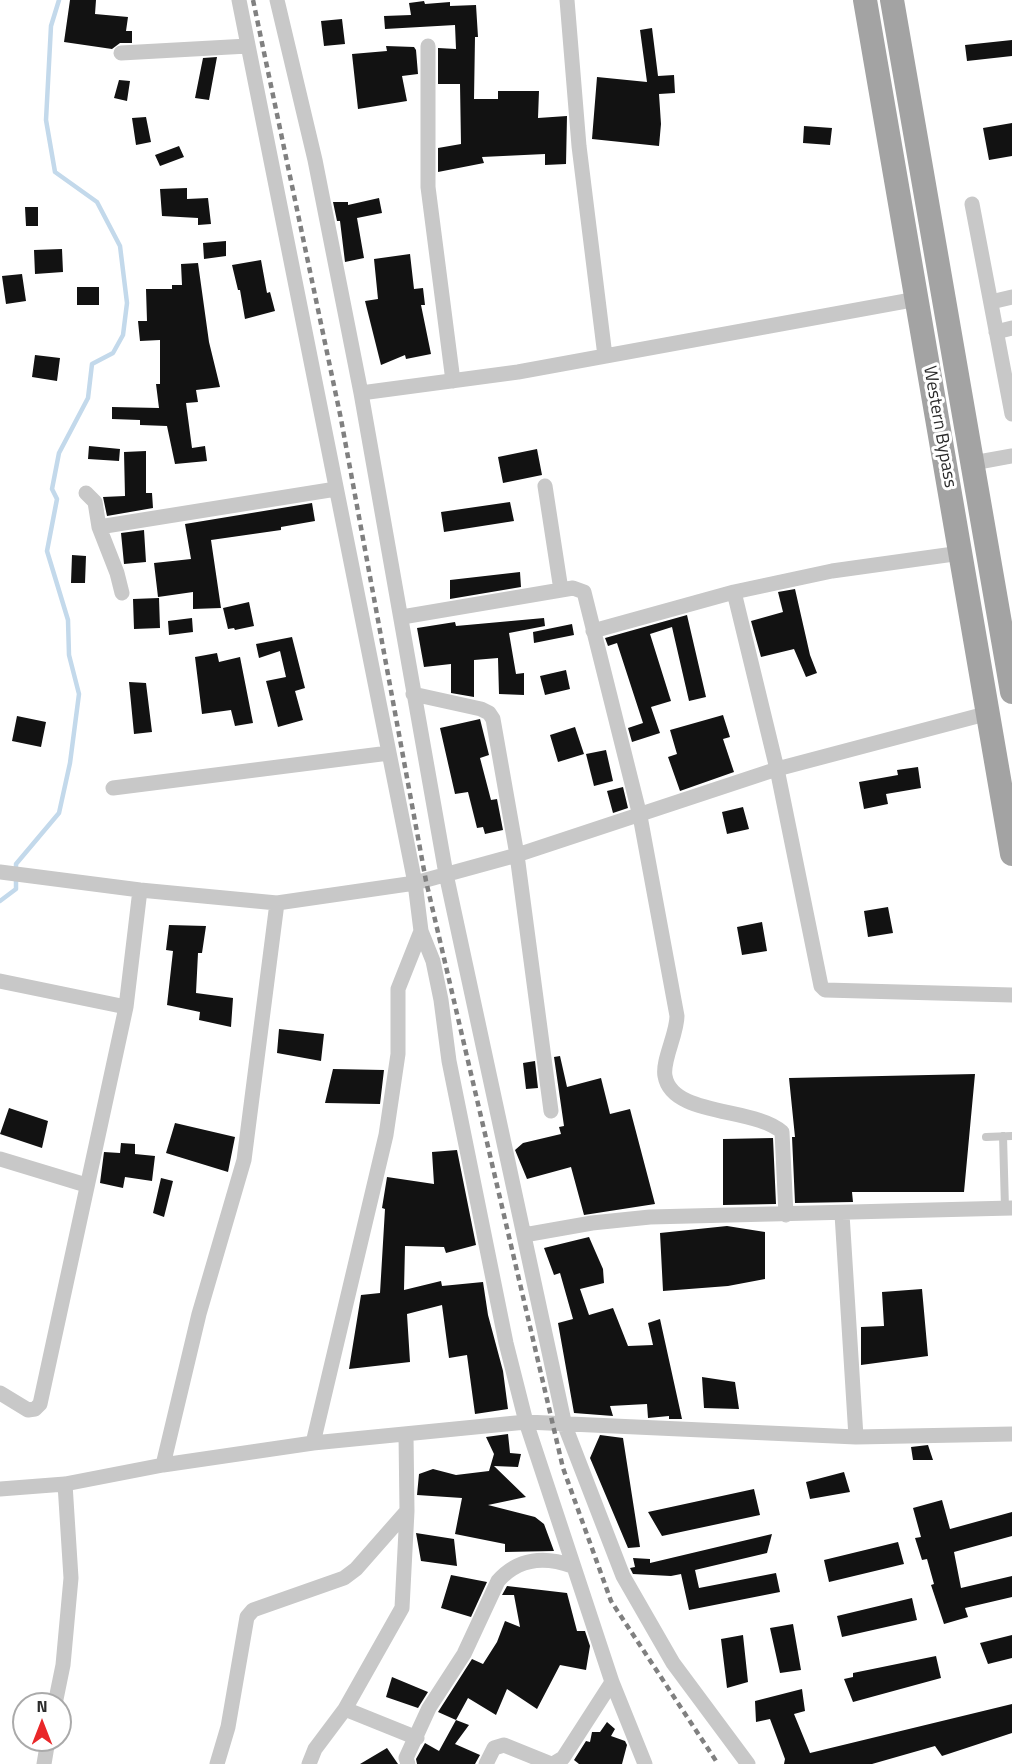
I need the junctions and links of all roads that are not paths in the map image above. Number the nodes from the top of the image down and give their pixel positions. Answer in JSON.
{"nodes":[{"id":1,"x":239,"y":0,"type":"edge"},
{"id":2,"x":277,"y":0,"type":"edge"},
{"id":3,"x":567,"y":0,"type":"edge"},
{"id":4,"x":865,"y":0,"type":"edge"},
{"id":5,"x":892,"y":0,"type":"edge"},
{"id":6,"x":248,"y":46,"type":"junction"},
{"id":7,"x":428,"y":46,"type":"dead end"},
{"id":8,"x":121,"y":53,"type":"dead end"},
{"id":9,"x":972,"y":204,"type":"dead end"},
{"id":10,"x":1012,"y":297,"type":"edge"},
{"id":11,"x":917,"y":299,"type":"junction"},
{"id":12,"x":990,"y":302,"type":"junction"},
{"id":13,"x":1012,"y":328,"type":"edge"},
{"id":14,"x":996,"y":332,"type":"junction"},
{"id":15,"x":605,"y":356,"type":"junction"},
{"id":16,"x":453,"y":381,"type":"junction"},
{"id":17,"x":361,"y":393,"type":"junction"},
{"id":18,"x":1012,"y":414,"type":"edge"},
{"id":19,"x":1012,"y":456,"type":"edge"},
{"id":20,"x":973,"y":463,"type":"junction"},
{"id":21,"x":545,"y":486,"type":"dead end"},
{"id":22,"x":336,"y":489,"type":"junction"},
{"id":23,"x":86,"y":493,"type":"dead end"},
{"id":24,"x":99,"y":527,"type":"junction"},
{"id":25,"x":961,"y":553,"type":"junction"},
{"id":26,"x":561,"y":590,"type":"junction"},
{"id":27,"x":734,"y":592,"type":"junction"},
{"id":28,"x":122,"y":593,"type":"dead end"},
{"id":29,"x":402,"y":617,"type":"junction"},
{"id":30,"x":593,"y":631,"type":"junction"},
{"id":31,"x":1012,"y":692,"type":"edge"},
{"id":32,"x":413,"y":693,"type":"junction"},
{"id":33,"x":989,"y":713,"type":"junction"},
{"id":34,"x":389,"y":753,"type":"junction"},
{"id":35,"x":777,"y":769,"type":"junction"},
{"id":36,"x":113,"y":788,"type":"dead end"},
{"id":37,"x":640,"y":816,"type":"junction"},
{"id":38,"x":1012,"y":854,"type":"edge"},
{"id":39,"x":517,"y":855,"type":"junction"},
{"id":40,"x":1,"y":869,"type":"edge"},
{"id":41,"x":446,"y":874,"type":"junction"},
{"id":42,"x":416,"y":883,"type":"junction"},
{"id":43,"x":140,"y":890,"type":"junction"},
{"id":44,"x":277,"y":903,"type":"junction"},
{"id":45,"x":422,"y":931,"type":"junction"},
{"id":46,"x":0,"y":981,"type":"edge"},
{"id":47,"x":1012,"y":995,"type":"edge"},
{"id":48,"x":126,"y":1007,"type":"junction"},
{"id":49,"x":550,"y":1111,"type":"dead end"},
{"id":50,"x":1008,"y":1136,"type":"edge"},
{"id":51,"x":986,"y":1137,"type":"dead end"},
{"id":52,"x":0,"y":1159,"type":"edge"},
{"id":53,"x":86,"y":1185,"type":"junction"},
{"id":54,"x":1008,"y":1208,"type":"edge"},
{"id":55,"x":842,"y":1214,"type":"junction"},
{"id":56,"x":786,"y":1215,"type":"junction"},
{"id":57,"x":524,"y":1235,"type":"junction"},
{"id":58,"x":0,"y":1393,"type":"edge"},
{"id":59,"x":526,"y":1422,"type":"junction"},
{"id":60,"x":565,"y":1426,"type":"junction"},
{"id":61,"x":1012,"y":1434,"type":"edge"},
{"id":62,"x":406,"y":1435,"type":"junction"},
{"id":63,"x":856,"y":1437,"type":"junction"},
{"id":64,"x":313,"y":1443,"type":"junction"},
{"id":65,"x":163,"y":1465,"type":"junction"},
{"id":66,"x":65,"y":1484,"type":"junction"},
{"id":67,"x":0,"y":1489,"type":"edge"},
{"id":68,"x":407,"y":1511,"type":"junction"},
{"id":69,"x":572,"y":1566,"type":"junction"},
{"id":70,"x":612,"y":1682,"type":"junction"},
{"id":71,"x":57,"y":1692,"type":"edge"},
{"id":72,"x":345,"y":1709,"type":"junction"},
{"id":73,"x":417,"y":1738,"type":"junction"},
{"id":74,"x":217,"y":1764,"type":"edge"},
{"id":75,"x":309,"y":1764,"type":"edge"},
{"id":76,"x":408,"y":1764,"type":"edge"},
{"id":77,"x":486,"y":1764,"type":"edge"},
{"id":78,"x":552,"y":1764,"type":"edge"},
{"id":79,"x":645,"y":1764,"type":"edge"},
{"id":80,"x":748,"y":1764,"type":"edge"}],
"edges":[{"from":1,"to":6,"type":"street"},
{"from":2,"to":17,"type":"street"},
{"from":3,"to":15,"type":"street"},
{"from":4,"to":11,"type":"main road","name":"Western Bypass"},
{"from":5,"to":20,"type":"main road","name":"Western Bypass"},
{"from":6,"to":8,"type":"street"},
{"from":6,"to":22,"type":"street"},
{"from":7,"to":16,"type":"street"},
{"from":9,"to":12,"type":"street"},
{"from":10,"to":12,"type":"street"},
{"from":11,"to":15,"type":"street"},
{"from":11,"to":25,"type":"main road","name":"Western Bypass"},
{"from":12,"to":14,"type":"street"},
{"from":13,"to":14,"type":"street"},
{"from":14,"to":18,"type":"street"},
{"from":15,"to":16,"type":"street"},
{"from":16,"to":17,"type":"street"},
{"from":17,"to":29,"type":"street"},
{"from":19,"to":20,"type":"street"},
{"from":20,"to":31,"type":"main road","name":"Western Bypass"},
{"from":21,"to":26,"type":"street"},
{"from":22,"to":24,"type":"street"},
{"from":22,"to":34,"type":"street"},
{"from":23,"to":24,"type":"street"},
{"from":24,"to":28,"type":"street"},
{"from":25,"to":27,"type":"street"},
{"from":25,"to":33,"type":"main road","name":"Western Bypass"},
{"from":26,"to":29,"type":"street"},
{"from":26,"to":30,"type":"street"},
{"from":27,"to":30,"type":"street"},
{"from":27,"to":35,"type":"street"},
{"from":29,"to":32,"type":"street"},
{"from":30,"to":37,"type":"street"},
{"from":32,"to":39,"type":"street"},
{"from":32,"to":41,"type":"street"},
{"from":33,"to":35,"type":"street"},
{"from":33,"to":38,"type":"main road","name":"Western Bypass"},
{"from":34,"to":36,"type":"street"},
{"from":34,"to":42,"type":"street"},
{"from":35,"to":37,"type":"street"},
{"from":35,"to":47,"type":"street"},
{"from":37,"to":39,"type":"street"},
{"from":37,"to":56,"type":"street"},
{"from":39,"to":41,"type":"street"},
{"from":39,"to":49,"type":"street"},
{"from":40,"to":43,"type":"street"},
{"from":41,"to":42,"type":"street"},
{"from":41,"to":57,"type":"street"},
{"from":42,"to":44,"type":"street"},
{"from":42,"to":45,"type":"street"},
{"from":43,"to":44,"type":"street"},
{"from":43,"to":48,"type":"street"},
{"from":44,"to":65,"type":"street"},
{"from":45,"to":59,"type":"street"},
{"from":45,"to":64,"type":"street"},
{"from":46,"to":48,"type":"street"},
{"from":48,"to":53,"type":"street"},
{"from":50,"to":51,"type":"lane"},
{"from":50,"to":54,"type":"lane"},
{"from":52,"to":53,"type":"street"},
{"from":53,"to":58,"type":"street"},
{"from":54,"to":55,"type":"street"},
{"from":55,"to":56,"type":"street"},
{"from":55,"to":63,"type":"street"},
{"from":56,"to":57,"type":"street"},
{"from":57,"to":60,"type":"street"},
{"from":59,"to":60,"type":"street"},
{"from":59,"to":62,"type":"street"},
{"from":59,"to":69,"type":"street"},
{"from":60,"to":63,"type":"street"},
{"from":60,"to":80,"type":"street"},
{"from":61,"to":63,"type":"street"},
{"from":62,"to":64,"type":"street"},
{"from":62,"to":68,"type":"street"},
{"from":64,"to":65,"type":"street"},
{"from":65,"to":66,"type":"street"},
{"from":66,"to":67,"type":"street"},
{"from":66,"to":71,"type":"street"},
{"from":68,"to":72,"type":"street"},
{"from":68,"to":74,"type":"street"},
{"from":69,"to":70,"type":"street"},
{"from":69,"to":73,"type":"street"},
{"from":70,"to":78,"type":"street"},
{"from":70,"to":79,"type":"street"},
{"from":72,"to":73,"type":"street"},
{"from":72,"to":75,"type":"street"},
{"from":73,"to":76,"type":"street"},
{"from":77,"to":78,"type":"street"}]}
